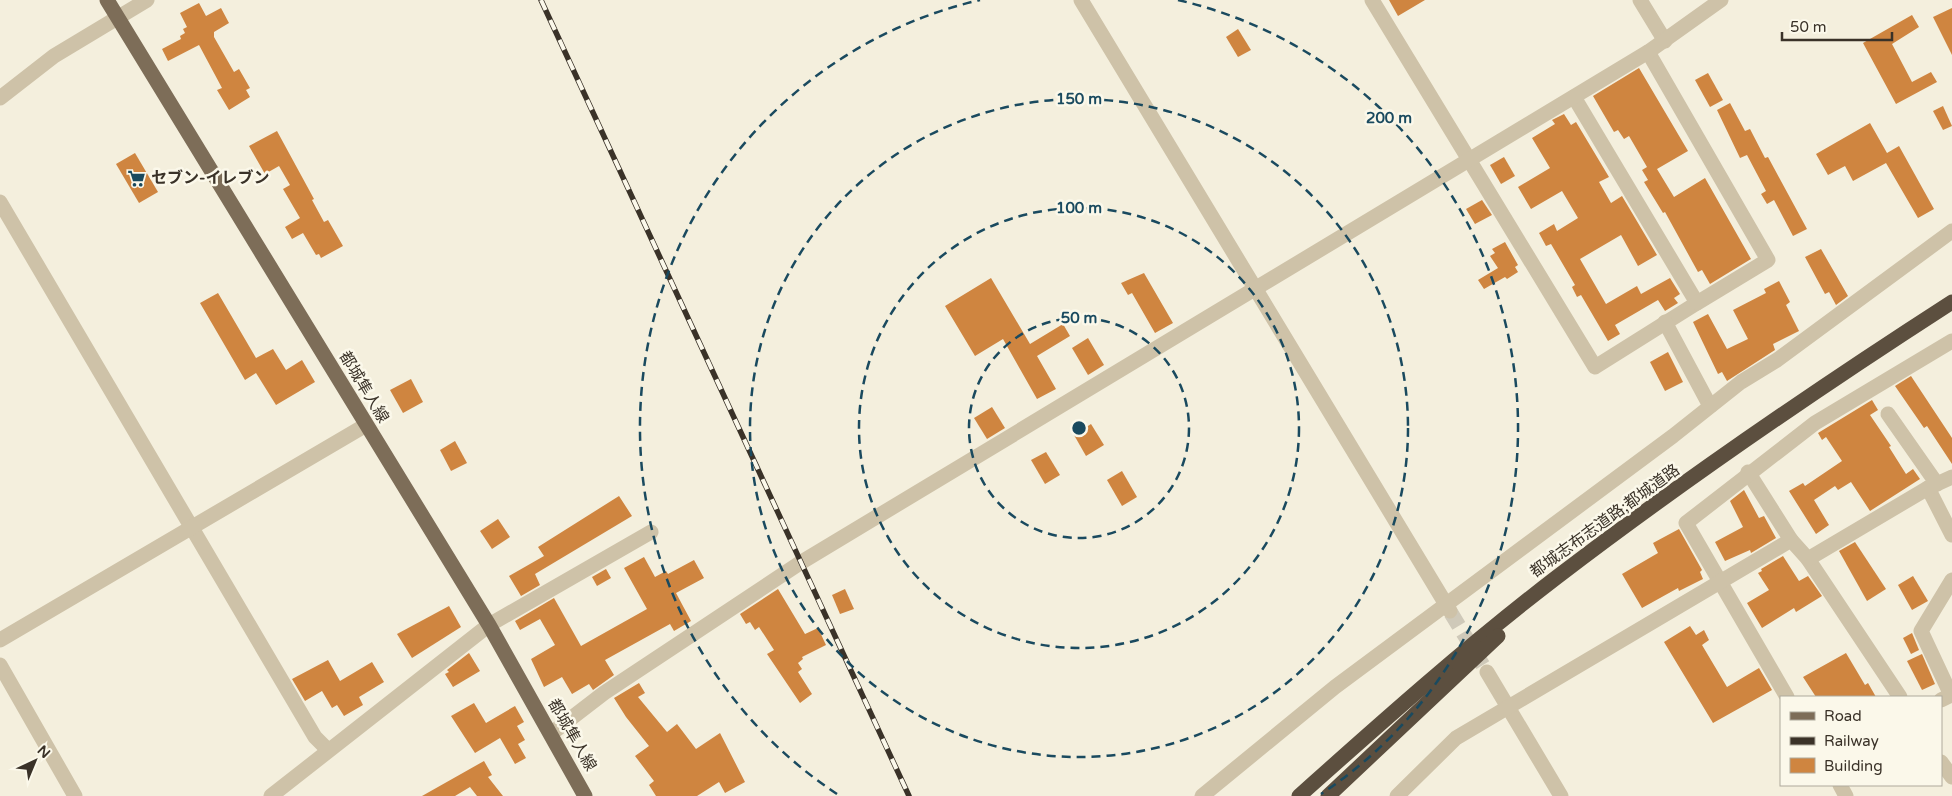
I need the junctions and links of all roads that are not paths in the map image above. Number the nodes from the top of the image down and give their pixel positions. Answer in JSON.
{"nodes":[{"id":1,"x":107,"y":0,"type":"edge"},
{"id":2,"x":147,"y":0,"type":"edge"},
{"id":3,"x":1081,"y":0,"type":"edge"},
{"id":4,"x":1372,"y":0,"type":"edge"},
{"id":5,"x":1640,"y":0,"type":"edge"},
{"id":6,"x":1721,"y":0,"type":"edge"},
{"id":7,"x":118,"y":18,"type":"junction"},
{"id":8,"x":1665,"y":41,"type":"junction"},
{"id":9,"x":1648,"y":52,"type":"junction"},
{"id":10,"x":1574,"y":97,"type":"junction"},
{"id":11,"x":0,"y":98,"type":"edge"},
{"id":12,"x":1469,"y":159,"type":"junction"},
{"id":13,"x":0,"y":202,"type":"edge"},
{"id":14,"x":1952,"y":231,"type":"edge"},
{"id":15,"x":1255,"y":288,"type":"junction"},
{"id":16,"x":1697,"y":302,"type":"junction"},
{"id":17,"x":1952,"y":302,"type":"edge"},
{"id":18,"x":1665,"y":322,"type":"junction"},
{"id":19,"x":1952,"y":341,"type":"edge"},
{"id":20,"x":1710,"y":406,"type":"junction"},
{"id":21,"x":1888,"y":414,"type":"dead end"},
{"id":22,"x":366,"y":425,"type":"junction"},
{"id":23,"x":1748,"y":472,"type":"junction"},
{"id":24,"x":1952,"y":477,"type":"edge"},
{"id":25,"x":1932,"y":486,"type":"junction"},
{"id":26,"x":191,"y":528,"type":"junction"},
{"id":27,"x":651,"y":532,"type":"dead end"},
{"id":28,"x":1952,"y":535,"type":"edge"},
{"id":29,"x":1791,"y":540,"type":"junction"},
{"id":30,"x":1808,"y":560,"type":"junction"},
{"id":31,"x":1555,"y":578,"type":"junction"},
{"id":32,"x":1952,"y":580,"type":"edge"},
{"id":33,"x":1719,"y":583,"type":"junction"},
{"id":34,"x":1448,"y":608,"type":"junction"},
{"id":35,"x":488,"y":625,"type":"junction"},
{"id":36,"x":0,"y":640,"type":"edge"},
{"id":37,"x":0,"y":666,"type":"edge"},
{"id":38,"x":1487,"y":672,"type":"tunnel mouth"},
{"id":39,"x":1949,"y":682,"type":"edge"},
{"id":40,"x":1786,"y":696,"type":"edge"},
{"id":41,"x":1899,"y":696,"type":"edge"},
{"id":42,"x":1942,"y":700,"type":"edge"},
{"id":43,"x":1508,"y":708,"type":"junction"},
{"id":44,"x":552,"y":734,"type":"junction"},
{"id":45,"x":328,"y":750,"type":"junction"},
{"id":46,"x":1942,"y":763,"type":"edge"},
{"id":47,"x":1952,"y":778,"type":"edge"},
{"id":48,"x":75,"y":796,"type":"edge"},
{"id":49,"x":271,"y":796,"type":"edge"},
{"id":50,"x":586,"y":796,"type":"edge"},
{"id":51,"x":1202,"y":796,"type":"edge"},
{"id":52,"x":1299,"y":796,"type":"edge"},
{"id":53,"x":1328,"y":796,"type":"edge"},
{"id":54,"x":1397,"y":796,"type":"edge"},
{"id":55,"x":1561,"y":796,"type":"edge"}],
"edges":[{"from":1,"to":7,"type":"main road","name":"都城隼人線"},
{"from":2,"to":7,"type":"street"},
{"from":3,"to":15,"type":"street"},
{"from":4,"to":12,"type":"street"},
{"from":5,"to":8,"type":"street"},
{"from":6,"to":8,"type":"street"},
{"from":7,"to":11,"type":"street"},
{"from":7,"to":22,"type":"main road","name":"都城隼人線"},
{"from":8,"to":9,"type":"street"},
{"from":9,"to":10,"type":"street"},
{"from":9,"to":16,"type":"street"},
{"from":10,"to":12,"type":"street"},
{"from":10,"to":16,"type":"street"},
{"from":12,"to":15,"type":"street"},
{"from":12,"to":18,"type":"street"},
{"from":13,"to":26,"type":"street"},
{"from":14,"to":20,"type":"street"},
{"from":15,"to":34,"type":"street"},
{"from":15,"to":44,"type":"street"},
{"from":16,"to":18,"type":"street"},
{"from":17,"to":31,"type":"highway","name":"都城志布志道路;都城道路"},
{"from":18,"to":20,"type":"street"},
{"from":19,"to":23,"type":"street"},
{"from":20,"to":34,"type":"street"},
{"from":21,"to":25,"type":"street"},
{"from":22,"to":26,"type":"street"},
{"from":22,"to":35,"type":"main road","name":"都城隼人線"},
{"from":23,"to":29,"type":"street"},
{"from":23,"to":33,"type":"street"},
{"from":24,"to":25,"type":"street"},
{"from":25,"to":28,"type":"street"},
{"from":25,"to":30,"type":"street"},
{"from":26,"to":36,"type":"street"},
{"from":26,"to":45,"type":"street"},
{"from":27,"to":35,"type":"street"},
{"from":29,"to":30,"type":"street"},
{"from":29,"to":33,"type":"street"},
{"from":30,"to":41,"type":"street"},
{"from":31,"to":52,"type":"highway","name":"都城志布志道路;都城道路"},
{"from":31,"to":53,"type":"highway"},
{"from":32,"to":39,"type":"street"},
{"from":33,"to":40,"type":"street"},
{"from":33,"to":43,"type":"street"},
{"from":34,"to":51,"type":"street"},
{"from":35,"to":44,"type":"main road","name":"都城隼人線"},
{"from":35,"to":45,"type":"street"},
{"from":37,"to":48,"type":"street"},
{"from":38,"to":43,"type":"street"},
{"from":39,"to":42,"type":"street"},
{"from":43,"to":54,"type":"street"},
{"from":43,"to":55,"type":"street"},
{"from":44,"to":50,"type":"main road","name":"都城隼人線"},
{"from":45,"to":49,"type":"street"},
{"from":46,"to":47,"type":"street"}]}
